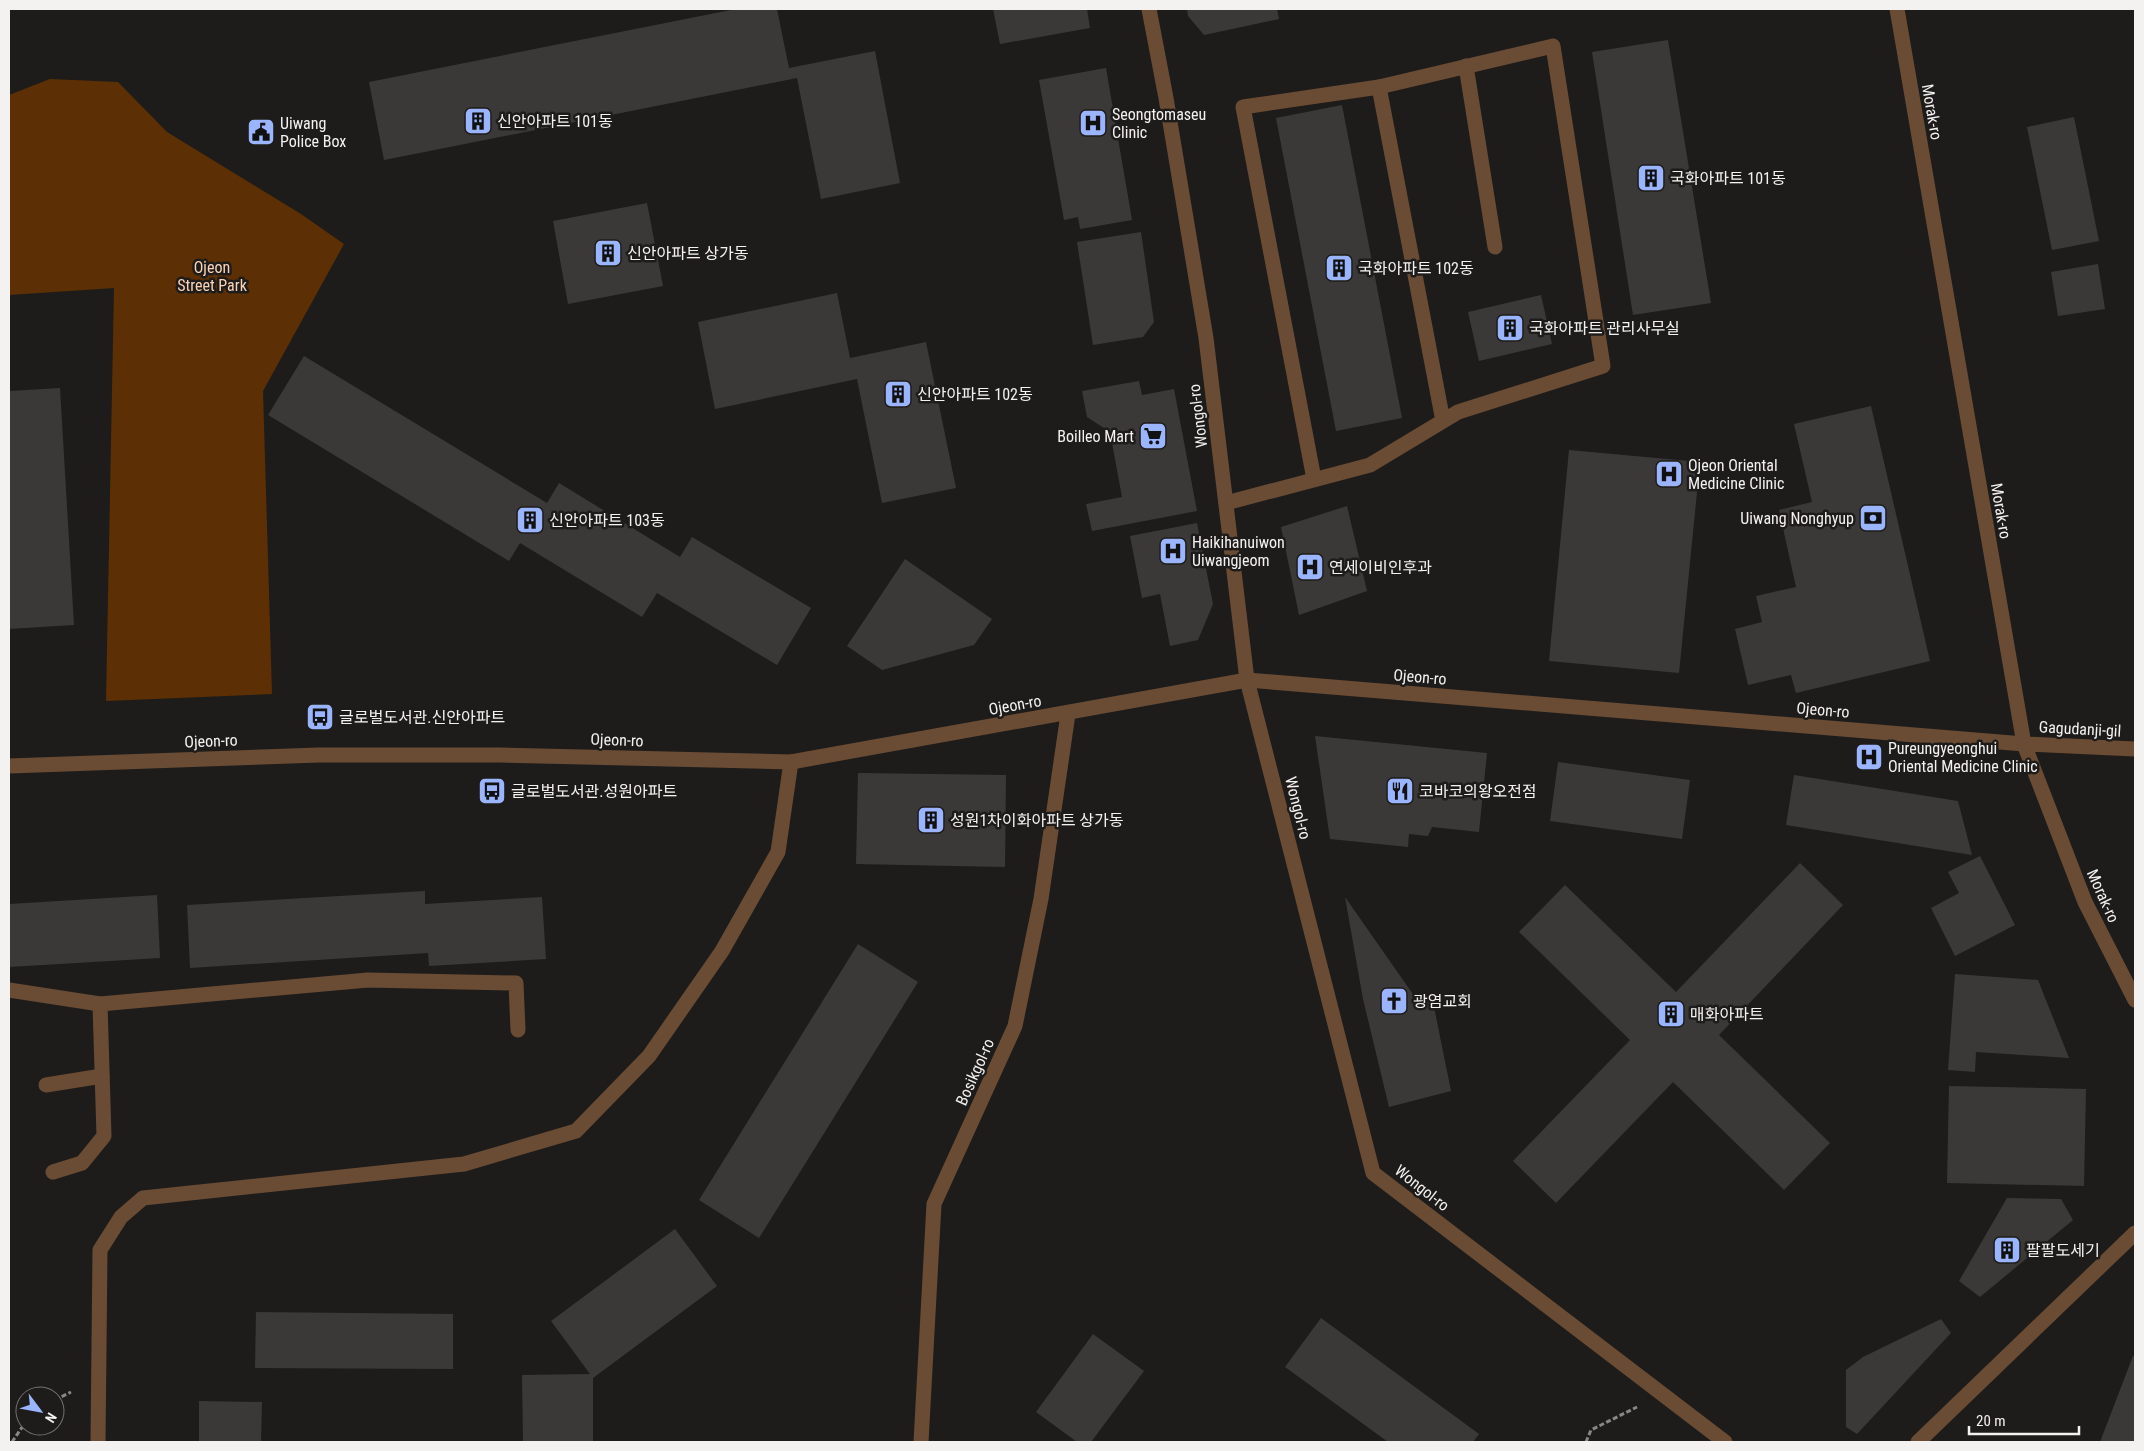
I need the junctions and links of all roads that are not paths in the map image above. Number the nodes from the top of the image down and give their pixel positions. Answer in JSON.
{"nodes":[{"id":1,"x":1149,"y":9,"type":"edge"},
{"id":2,"x":1897,"y":9,"type":"edge"},
{"id":3,"x":1466,"y":66,"type":"junction"},
{"id":4,"x":1379,"y":87,"type":"junction"},
{"id":5,"x":1495,"y":247,"type":"dead end"},
{"id":6,"x":1443,"y":421,"type":"junction"},
{"id":7,"x":1314,"y":479,"type":"junction"},
{"id":8,"x":1226,"y":503,"type":"junction"},
{"id":9,"x":1247,"y":680,"type":"junction"},
{"id":10,"x":1068,"y":714,"type":"junction"},
{"id":11,"x":2024,"y":744,"type":"junction"},
{"id":12,"x":2135,"y":749,"type":"edge"},
{"id":13,"x":791,"y":762,"type":"junction"},
{"id":14,"x":9,"y":766,"type":"edge"},
{"id":15,"x":9,"y":990,"type":"edge"},
{"id":16,"x":2135,"y":1000,"type":"edge"},
{"id":17,"x":100,"y":1004,"type":"junction"},
{"id":18,"x":518,"y":1030,"type":"dead end"},
{"id":19,"x":102,"y":1076,"type":"junction"},
{"id":20,"x":46,"y":1085,"type":"dead end"},
{"id":21,"x":53,"y":1172,"type":"dead end"},
{"id":22,"x":2135,"y":1233,"type":"edge"},
{"id":23,"x":98,"y":1442,"type":"edge"},
{"id":24,"x":921,"y":1442,"type":"edge"},
{"id":25,"x":1725,"y":1442,"type":"edge"},
{"id":26,"x":1918,"y":1442,"type":"edge"}],
"edges":[{"from":1,"to":8,"type":"street","name":"Wongol-ro"},
{"from":2,"to":11,"type":"street","name":"Morak-ro"},
{"from":3,"to":4,"type":"street"},
{"from":3,"to":5,"type":"street"},
{"from":3,"to":6,"type":"street"},
{"from":4,"to":6,"type":"street"},
{"from":4,"to":7,"type":"street"},
{"from":6,"to":7,"type":"street"},
{"from":7,"to":8,"type":"street"},
{"from":8,"to":9,"type":"street","name":"Wongol-ro"},
{"from":9,"to":10,"type":"street","name":"Ojeon-ro"},
{"from":9,"to":11,"type":"street","name":"Ojeon-ro"},
{"from":9,"to":25,"type":"street","name":"Wongol-ro"},
{"from":10,"to":13,"type":"street","name":"Ojeon-ro"},
{"from":10,"to":24,"type":"street","name":"Bosikgol-ro"},
{"from":11,"to":12,"type":"street","name":"Gagudanji-gil"},
{"from":11,"to":16,"type":"street","name":"Morak-ro"},
{"from":13,"to":14,"type":"street","name":"Ojeon-ro"},
{"from":13,"to":23,"type":"street"},
{"from":15,"to":17,"type":"street"},
{"from":17,"to":18,"type":"street"},
{"from":17,"to":19,"type":"street"},
{"from":19,"to":20,"type":"street"},
{"from":19,"to":21,"type":"street"},
{"from":22,"to":26,"type":"street"}]}
